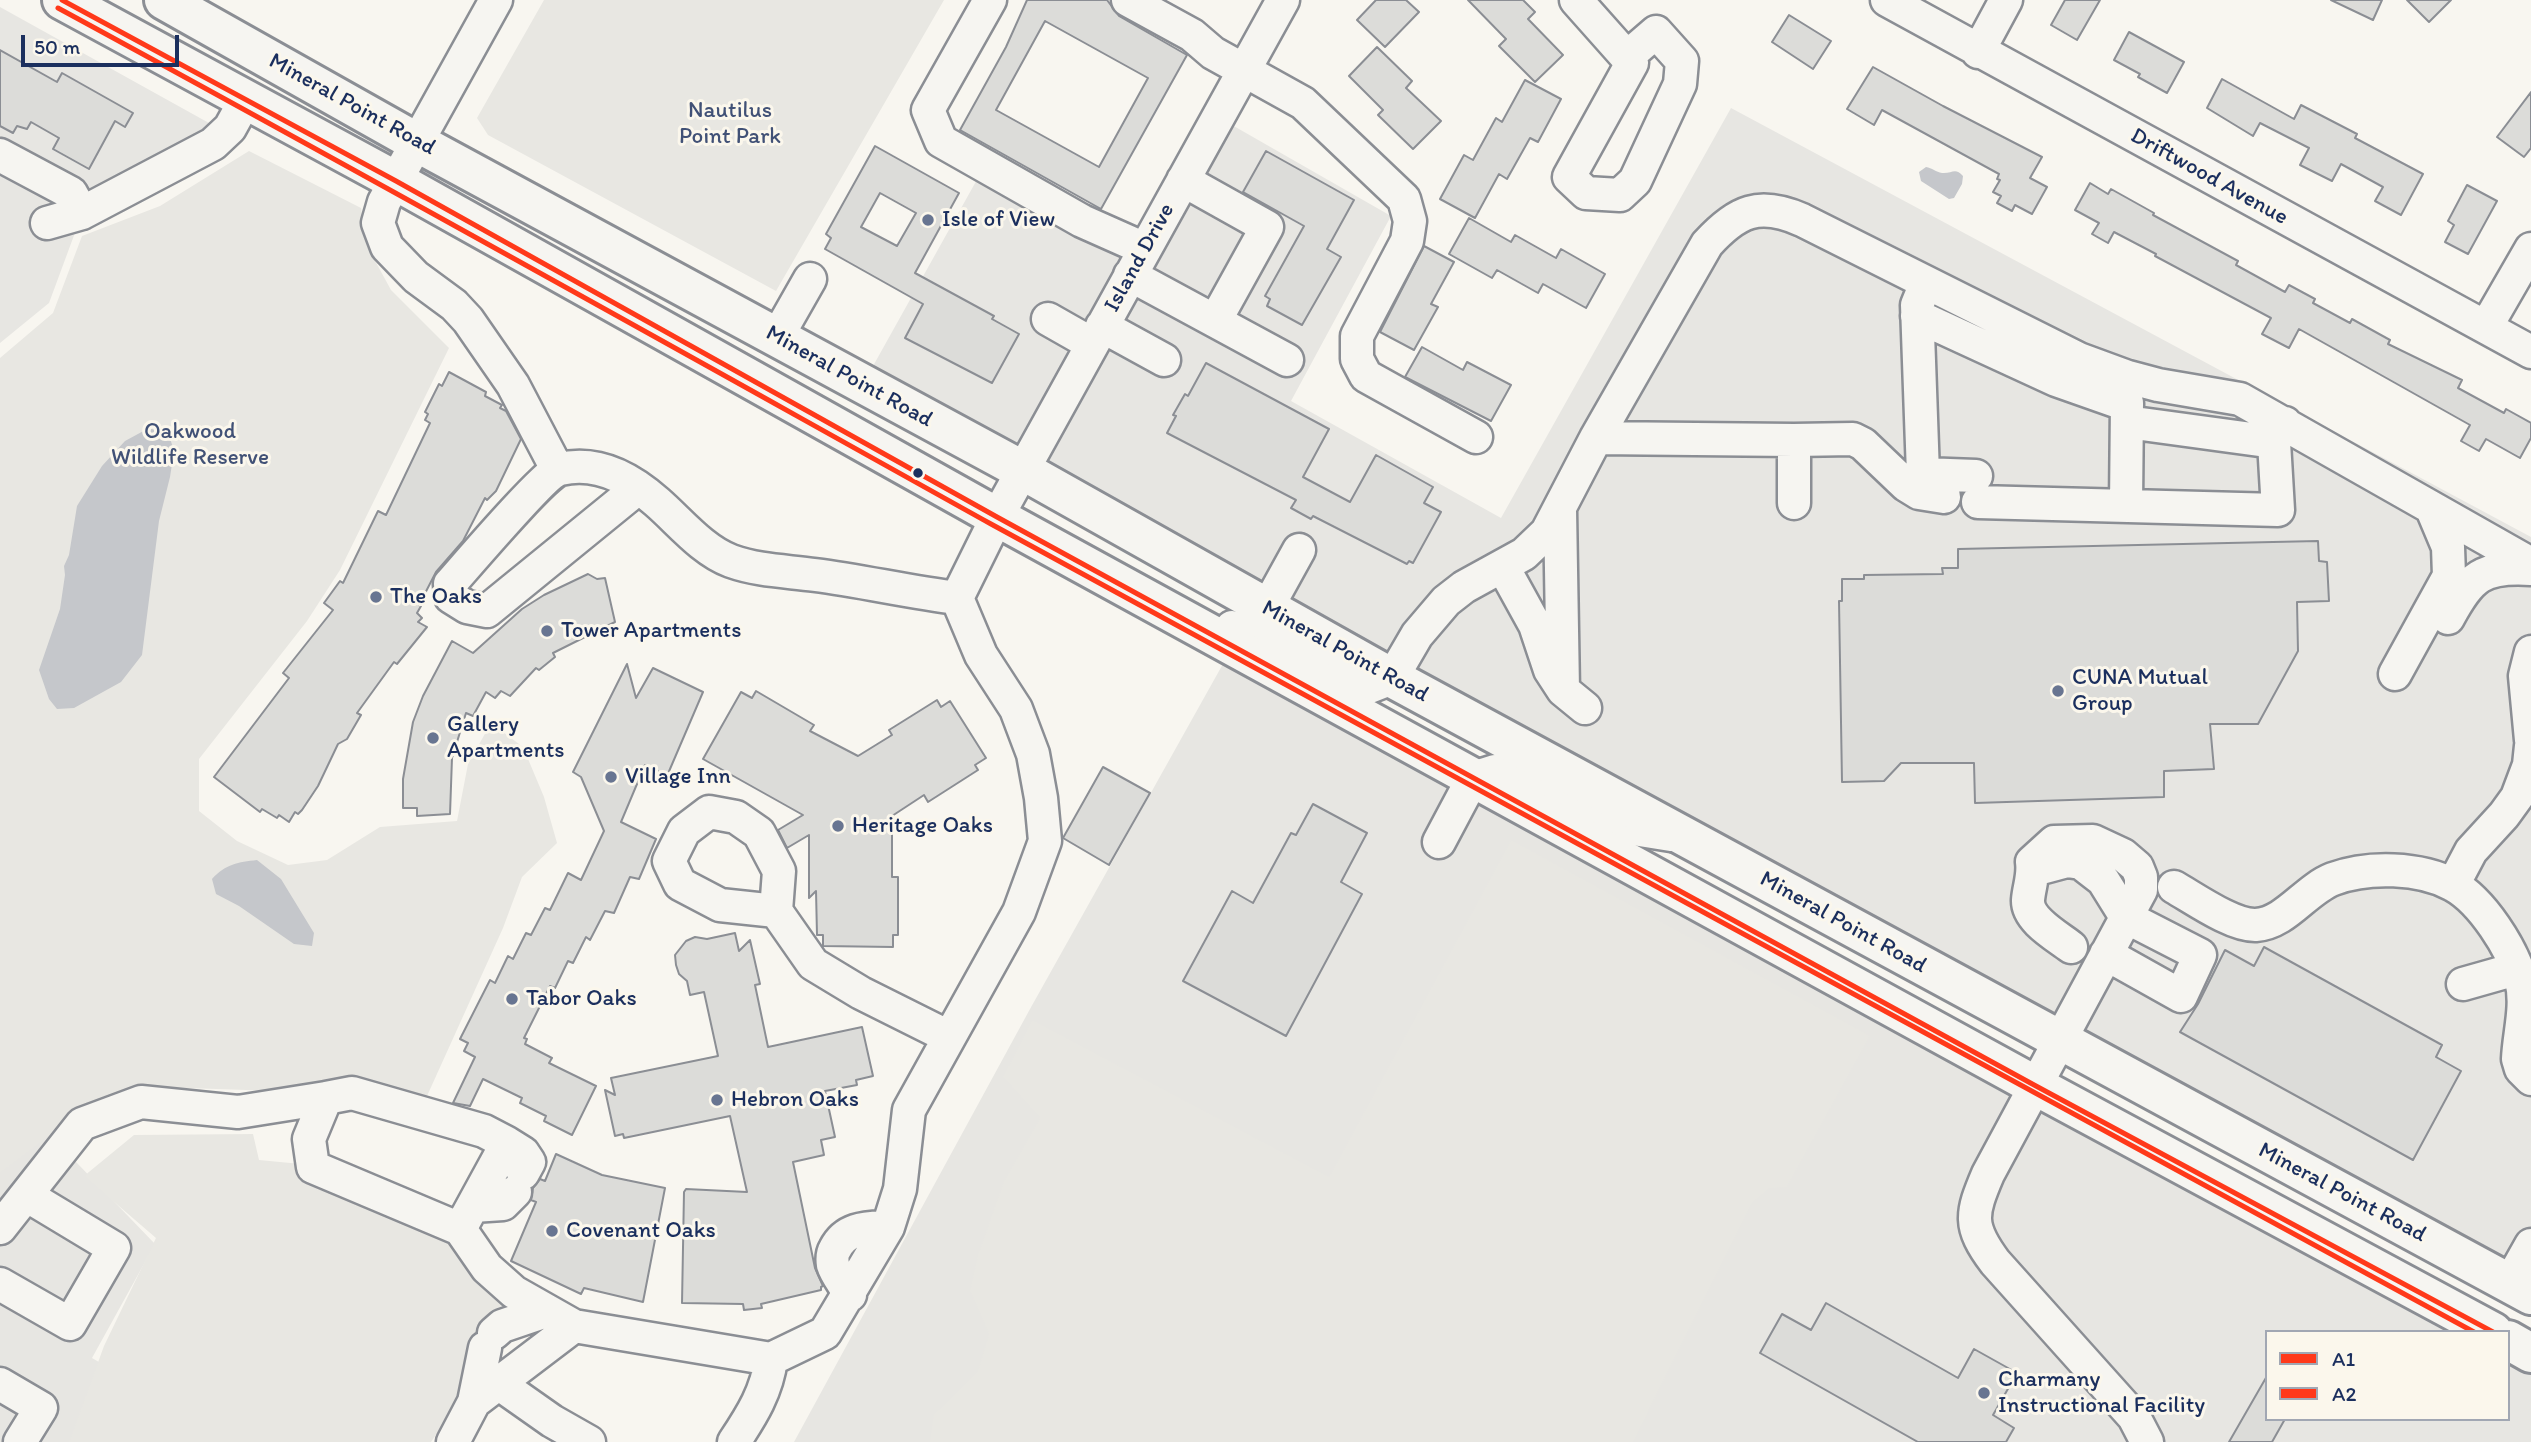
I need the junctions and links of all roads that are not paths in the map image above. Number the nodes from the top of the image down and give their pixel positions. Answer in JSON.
{"nodes":[{"id":1,"x":62,"y":0,"type":"edge"},
{"id":2,"x":164,"y":0,"type":"edge"},
{"id":3,"x":496,"y":0,"type":"edge"},
{"id":4,"x":990,"y":0,"type":"edge"},
{"id":5,"x":1128,"y":0,"type":"edge"},
{"id":6,"x":1283,"y":0,"type":"edge"},
{"id":7,"x":1576,"y":0,"type":"edge"},
{"id":8,"x":1887,"y":0,"type":"edge"},
{"id":9,"x":2006,"y":0,"type":"edge"},
{"id":10,"x":1978,"y":52,"type":"junction"},
{"id":11,"x":1627,"y":57,"type":"junction"},
{"id":12,"x":1244,"y":70,"type":"junction"},
{"id":13,"x":246,"y":99,"type":"junction"},
{"id":14,"x":418,"y":142,"type":"junction"},
{"id":15,"x":0,"y":155,"type":"edge"},
{"id":16,"x":1183,"y":180,"type":"junction"},
{"id":17,"x":396,"y":181,"type":"junction"},
{"id":18,"x":82,"y":213,"type":"junction"},
{"id":19,"x":47,"y":223,"type":"dead end"},
{"id":20,"x":2531,"y":249,"type":"edge"},
{"id":21,"x":1138,"y":262,"type":"junction"},
{"id":22,"x":810,"y":279,"type":"dead end"},
{"id":23,"x":1926,"y":283,"type":"junction"},
{"id":24,"x":1917,"y":316,"type":"junction"},
{"id":25,"x":1048,"y":319,"type":"dead end"},
{"id":26,"x":1215,"y":321,"type":"junction"},
{"id":27,"x":2486,"y":327,"type":"junction"},
{"id":28,"x":1097,"y":335,"type":"junction"},
{"id":29,"x":777,"y":337,"type":"junction"},
{"id":30,"x":2531,"y":352,"type":"edge"},
{"id":31,"x":1164,"y":360,"type":"dead end"},
{"id":32,"x":1287,"y":360,"type":"dead end"},
{"id":33,"x":2127,"y":401,"type":"junction"},
{"id":34,"x":2280,"y":432,"type":"junction"},
{"id":35,"x":1476,"y":437,"type":"dead end"},
{"id":36,"x":1597,"y":439,"type":"junction"},
{"id":37,"x":1794,"y":440,"type":"junction"},
{"id":38,"x":557,"y":469,"type":"junction"},
{"id":39,"x":1022,"y":470,"type":"junction"},
{"id":40,"x":638,"y":488,"type":"junction"},
{"id":41,"x":1944,"y":497,"type":"dead end"},
{"id":42,"x":1794,"y":503,"type":"dead end"},
{"id":43,"x":2126,"y":505,"type":"junction"},
{"id":44,"x":1560,"y":506,"type":"junction"},
{"id":45,"x":2432,"y":509,"type":"junction"},
{"id":46,"x":997,"y":517,"type":"junction"},
{"id":47,"x":1299,"y":550,"type":"dead end"},
{"id":48,"x":2531,"y":564,"type":"edge"},
{"id":49,"x":1503,"y":567,"type":"junction"},
{"id":50,"x":2531,"y":569,"type":"edge"},
{"id":51,"x":957,"y":598,"type":"junction"},
{"id":52,"x":1151,"y":600,"type":"junction"},
{"id":53,"x":1268,"y":608,"type":"junction"},
{"id":54,"x":2531,"y":652,"type":"edge"},
{"id":55,"x":1392,"y":678,"type":"junction"},
{"id":56,"x":2531,"y":740,"type":"edge"},
{"id":57,"x":2531,"y":746,"type":"edge"},
{"id":58,"x":1474,"y":778,"type":"junction"},
{"id":59,"x":2524,"y":803,"type":"edge"},
{"id":60,"x":1686,"y":837,"type":"junction"},
{"id":61,"x":1439,"y":842,"type":"dead end"},
{"id":62,"x":2453,"y":886,"type":"junction"},
{"id":63,"x":2174,"y":887,"type":"dead end"},
{"id":64,"x":776,"y":911,"type":"dead end"},
{"id":65,"x":2129,"y":912,"type":"junction"},
{"id":66,"x":2071,"y":947,"type":"dead end"},
{"id":67,"x":2106,"y":954,"type":"junction"},
{"id":68,"x":2516,"y":969,"type":"junction"},
{"id":69,"x":2463,"y":984,"type":"dead end"},
{"id":70,"x":949,"y":1037,"type":"junction"},
{"id":71,"x":2060,"y":1041,"type":"junction"},
{"id":72,"x":2531,"y":1079,"type":"edge"},
{"id":73,"x":2036,"y":1086,"type":"junction"},
{"id":74,"x":326,"y":1098,"type":"junction"},
{"id":75,"x":507,"y":1143,"type":"junction"},
{"id":76,"x":26,"y":1195,"type":"junction"},
{"id":77,"x":467,"y":1217,"type":"junction"},
{"id":78,"x":0,"y":1228,"type":"edge"},
{"id":79,"x":2531,"y":1245,"type":"edge"},
{"id":80,"x":0,"y":1284,"type":"edge"},
{"id":81,"x":2520,"y":1289,"type":"edge"},
{"id":82,"x":546,"y":1311,"type":"junction"},
{"id":83,"x":573,"y":1326,"type":"junction"},
{"id":84,"x":2489,"y":1330,"type":"edge"},
{"id":85,"x":2510,"y":1341,"type":"edge"},
{"id":86,"x":2531,"y":1353,"type":"edge"},
{"id":87,"x":771,"y":1359,"type":"junction"},
{"id":88,"x":0,"y":1384,"type":"edge"},
{"id":89,"x":486,"y":1392,"type":"junction"},
{"id":90,"x":20,"y":1442,"type":"edge"},
{"id":91,"x":453,"y":1442,"type":"edge"},
{"id":92,"x":589,"y":1442,"type":"edge"},
{"id":93,"x":734,"y":1442,"type":"edge"},
{"id":94,"x":2147,"y":1442,"type":"edge"}],
"edges":[{"from":1,"to":13,"type":"main road","name":"Mineral Point Road"},
{"from":2,"to":14,"type":"main road","name":"Mineral Point Road"},
{"from":3,"to":14,"type":"street"},
{"from":4,"to":21,"type":"street"},
{"from":5,"to":12,"type":"street"},
{"from":6,"to":12,"type":"street","name":"Island Drive"},
{"from":7,"to":11,"type":"street"},
{"from":8,"to":10,"type":"street","name":"Driftwood Avenue"},
{"from":9,"to":10,"type":"street"},
{"from":10,"to":27,"type":"street","name":"Driftwood Avenue"},
{"from":11,"to":11,"type":"street"},
{"from":12,"to":16,"type":"street","name":"Island Drive"},
{"from":12,"to":35,"type":"street"},
{"from":13,"to":17,"type":"main road","name":"Mineral Point Road"},
{"from":13,"to":18,"type":"street"},
{"from":14,"to":17,"type":"street"},
{"from":14,"to":29,"type":"main road","name":"Mineral Point Road"},
{"from":15,"to":18,"type":"street"},
{"from":16,"to":21,"type":"street","name":"Island Drive"},
{"from":16,"to":26,"type":"street"},
{"from":17,"to":38,"type":"street"},
{"from":17,"to":46,"type":"main road","name":"Mineral Point Road"},
{"from":18,"to":19,"type":"street"},
{"from":20,"to":27,"type":"street"},
{"from":21,"to":26,"type":"street"},
{"from":21,"to":28,"type":"street","name":"Island Drive"},
{"from":22,"to":29,"type":"street"},
{"from":23,"to":24,"type":"street"},
{"from":23,"to":33,"type":"street"},
{"from":23,"to":36,"type":"street"},
{"from":24,"to":33,"type":"street"},
{"from":24,"to":43,"type":"street"},
{"from":25,"to":28,"type":"street"},
{"from":26,"to":32,"type":"street"},
{"from":27,"to":30,"type":"street","name":"Driftwood Avenue"},
{"from":28,"to":31,"type":"street"},
{"from":28,"to":39,"type":"street","name":"Island Drive"},
{"from":29,"to":39,"type":"main road","name":"Mineral Point Road"},
{"from":33,"to":34,"type":"street"},
{"from":33,"to":34,"type":"street"},
{"from":33,"to":43,"type":"street"},
{"from":34,"to":43,"type":"street"},
{"from":34,"to":45,"type":"street"},
{"from":36,"to":37,"type":"street"},
{"from":36,"to":44,"type":"street"},
{"from":37,"to":41,"type":"street"},
{"from":37,"to":42,"type":"street"},
{"from":38,"to":40,"type":"street"},
{"from":38,"to":40,"type":"street"},
{"from":39,"to":46,"type":"street","name":"Island Drive"},
{"from":39,"to":53,"type":"main road","name":"Mineral Point Road"},
{"from":40,"to":51,"type":"street"},
{"from":44,"to":49,"type":"street"},
{"from":44,"to":49,"type":"street"},
{"from":45,"to":48,"type":"street"},
{"from":45,"to":50,"type":"street"},
{"from":46,"to":51,"type":"street","name":"Island Drive"},
{"from":46,"to":52,"type":"main road","name":"Mineral Point Road"},
{"from":47,"to":53,"type":"street"},
{"from":49,"to":55,"type":"street"},
{"from":51,"to":70,"type":"street"},
{"from":52,"to":55,"type":"street"},
{"from":52,"to":58,"type":"main road","name":"Mineral Point Road"},
{"from":53,"to":55,"type":"main road","name":"Mineral Point Road"},
{"from":54,"to":56,"type":"street"},
{"from":55,"to":60,"type":"main road","name":"Mineral Point Road"},
{"from":57,"to":59,"type":"street"},
{"from":58,"to":60,"type":"street"},
{"from":58,"to":61,"type":"street"},
{"from":58,"to":73,"type":"main road","name":"Mineral Point Road"},
{"from":59,"to":62,"type":"street"},
{"from":60,"to":71,"type":"main road","name":"Mineral Point Road"},
{"from":62,"to":63,"type":"street"},
{"from":62,"to":68,"type":"street"},
{"from":64,"to":70,"type":"street"},
{"from":65,"to":66,"type":"street"},
{"from":65,"to":67,"type":"street"},
{"from":65,"to":67,"type":"street"},
{"from":67,"to":71,"type":"street"},
{"from":68,"to":69,"type":"street"},
{"from":68,"to":72,"type":"street"},
{"from":70,"to":87,"type":"street"},
{"from":71,"to":73,"type":"street"},
{"from":71,"to":81,"type":"main road","name":"Mineral Point Road"},
{"from":73,"to":84,"type":"main road","name":"Mineral Point Road"},
{"from":73,"to":94,"type":"street"},
{"from":74,"to":75,"type":"street"},
{"from":74,"to":76,"type":"street"},
{"from":74,"to":77,"type":"street"},
{"from":75,"to":77,"type":"street"},
{"from":75,"to":77,"type":"street"},
{"from":76,"to":78,"type":"street"},
{"from":76,"to":80,"type":"street"},
{"from":77,"to":82,"type":"street"},
{"from":79,"to":81,"type":"street"},
{"from":82,"to":83,"type":"street"},
{"from":82,"to":89,"type":"street"},
{"from":83,"to":87,"type":"street"},
{"from":83,"to":89,"type":"street"},
{"from":85,"to":86,"type":"main road"},
{"from":87,"to":93,"type":"street"},
{"from":88,"to":90,"type":"street"},
{"from":89,"to":91,"type":"street"},
{"from":89,"to":92,"type":"street"}]}
